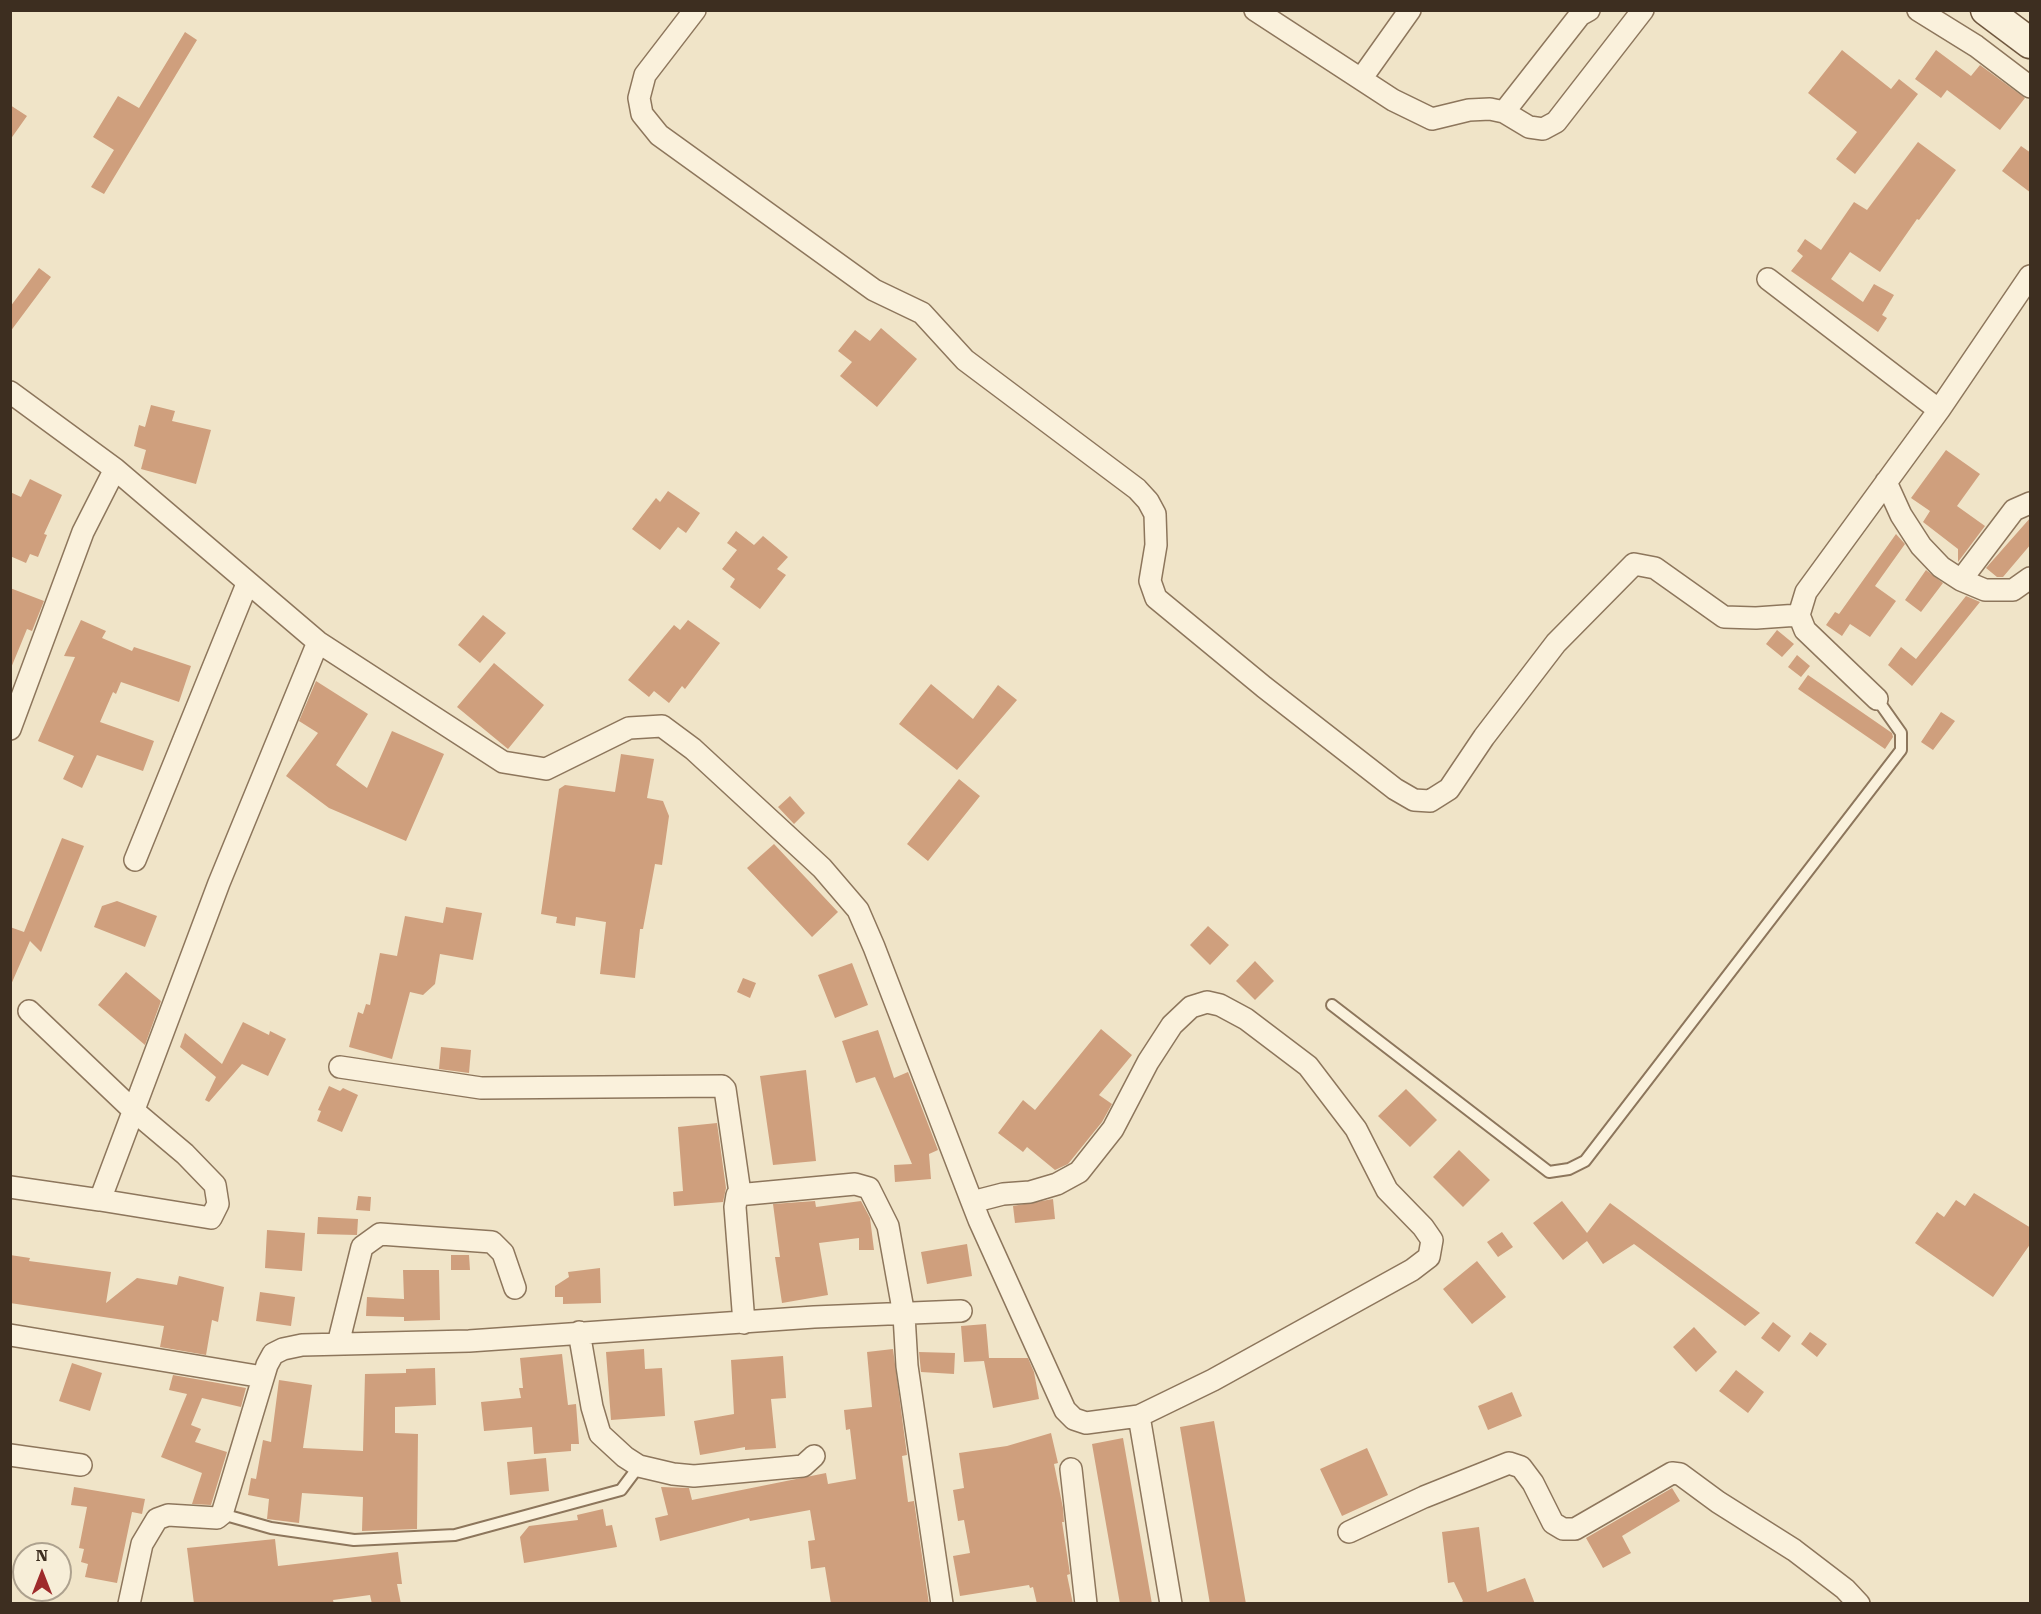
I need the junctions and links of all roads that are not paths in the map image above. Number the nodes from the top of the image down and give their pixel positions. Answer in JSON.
{"nodes":[{"id":1,"x":695,"y":10,"type":"edge"},
{"id":2,"x":1255,"y":10,"type":"edge"},
{"id":3,"x":1410,"y":10,"type":"edge"},
{"id":4,"x":1589,"y":10,"type":"edge"},
{"id":5,"x":1643,"y":10,"type":"edge"},
{"id":6,"x":1918,"y":10,"type":"edge"},
{"id":7,"x":1986,"y":10,"type":"edge"},
{"id":8,"x":2031,"y":43,"type":"edge"},
{"id":9,"x":1361,"y":79,"type":"junction"},
{"id":10,"x":2031,"y":87,"type":"edge"},
{"id":11,"x":1504,"y":112,"type":"junction"},
{"id":12,"x":2031,"y":276,"type":"edge"},
{"id":13,"x":1768,"y":279,"type":"dead end"},
{"id":14,"x":10,"y":392,"type":"edge"},
{"id":15,"x":1940,"y":410,"type":"junction"},
{"id":16,"x":115,"y":469,"type":"junction"},
{"id":17,"x":1886,"y":482,"type":"junction"},
{"id":18,"x":2031,"y":503,"type":"edge"},
{"id":19,"x":2031,"y":578,"type":"edge"},
{"id":20,"x":1961,"y":580,"type":"junction"},
{"id":21,"x":247,"y":584,"type":"junction"},
{"id":22,"x":1799,"y":615,"type":"junction"},
{"id":23,"x":318,"y":642,"type":"junction"},
{"id":24,"x":1877,"y":699,"type":"joint"},
{"id":25,"x":10,"y":729,"type":"edge"},
{"id":26,"x":135,"y":860,"type":"dead end"},
{"id":27,"x":1332,"y":1005,"type":"dead end"},
{"id":28,"x":28,"y":1011,"type":"dead end"},
{"id":29,"x":340,"y":1067,"type":"dead end"},
{"id":30,"x":134,"y":1111,"type":"junction"},
{"id":31,"x":10,"y":1187,"type":"edge"},
{"id":32,"x":740,"y":1192,"type":"junction"},
{"id":33,"x":100,"y":1200,"type":"junction"},
{"id":34,"x":972,"y":1202,"type":"junction"},
{"id":35,"x":515,"y":1288,"type":"dead end"},
{"id":36,"x":961,"y":1311,"type":"dead end"},
{"id":37,"x":904,"y":1315,"type":"junction"},
{"id":38,"x":744,"y":1323,"type":"junction"},
{"id":39,"x":579,"y":1332,"type":"junction"},
{"id":40,"x":10,"y":1335,"type":"edge"},
{"id":41,"x":338,"y":1344,"type":"junction"},
{"id":42,"x":263,"y":1377,"type":"junction"},
{"id":43,"x":1139,"y":1416,"type":"junction"},
{"id":44,"x":10,"y":1455,"type":"edge"},
{"id":45,"x":814,"y":1456,"type":"dead end"},
{"id":46,"x":81,"y":1466,"type":"dead end"},
{"id":47,"x":639,"y":1466,"type":"junction"},
{"id":48,"x":1071,"y":1469,"type":"dead end"},
{"id":49,"x":222,"y":1514,"type":"junction"},
{"id":50,"x":1349,"y":1532,"type":"dead end"},
{"id":51,"x":129,"y":1604,"type":"edge"},
{"id":52,"x":942,"y":1604,"type":"edge"},
{"id":53,"x":1086,"y":1604,"type":"edge"},
{"id":54,"x":1171,"y":1604,"type":"edge"},
{"id":55,"x":1859,"y":1604,"type":"edge"}],
"edges":[{"from":1,"to":22,"type":"street"},
{"from":2,"to":9,"type":"street"},
{"from":3,"to":9,"type":"street"},
{"from":4,"to":11,"type":"street"},
{"from":5,"to":11,"type":"street"},
{"from":6,"to":10,"type":"street"},
{"from":7,"to":8,"type":"main road"},
{"from":9,"to":11,"type":"street"},
{"from":12,"to":15,"type":"street"},
{"from":13,"to":15,"type":"street"},
{"from":14,"to":16,"type":"street"},
{"from":15,"to":17,"type":"street"},
{"from":16,"to":21,"type":"street"},
{"from":16,"to":25,"type":"street"},
{"from":17,"to":20,"type":"street"},
{"from":17,"to":22,"type":"street"},
{"from":18,"to":20,"type":"street"},
{"from":19,"to":20,"type":"street"},
{"from":21,"to":23,"type":"street"},
{"from":21,"to":26,"type":"street"},
{"from":22,"to":24,"type":"street"},
{"from":23,"to":30,"type":"street"},
{"from":23,"to":34,"type":"street"},
{"from":24,"to":27,"type":"lane"},
{"from":28,"to":30,"type":"street"},
{"from":29,"to":32,"type":"street"},
{"from":30,"to":33,"type":"street"},
{"from":30,"to":33,"type":"street"},
{"from":31,"to":33,"type":"street"},
{"from":32,"to":37,"type":"street"},
{"from":32,"to":38,"type":"street"},
{"from":34,"to":43,"type":"street"},
{"from":34,"to":43,"type":"street"},
{"from":35,"to":41,"type":"street"},
{"from":36,"to":37,"type":"street"},
{"from":37,"to":38,"type":"street"},
{"from":37,"to":52,"type":"street"},
{"from":38,"to":39,"type":"street"},
{"from":39,"to":41,"type":"street"},
{"from":39,"to":47,"type":"street"},
{"from":40,"to":42,"type":"street"},
{"from":41,"to":42,"type":"street"},
{"from":42,"to":49,"type":"street"},
{"from":43,"to":54,"type":"street"},
{"from":44,"to":46,"type":"street"},
{"from":45,"to":47,"type":"street"},
{"from":47,"to":49,"type":"lane"},
{"from":48,"to":53,"type":"street"},
{"from":49,"to":51,"type":"street"},
{"from":50,"to":55,"type":"street"}]}
